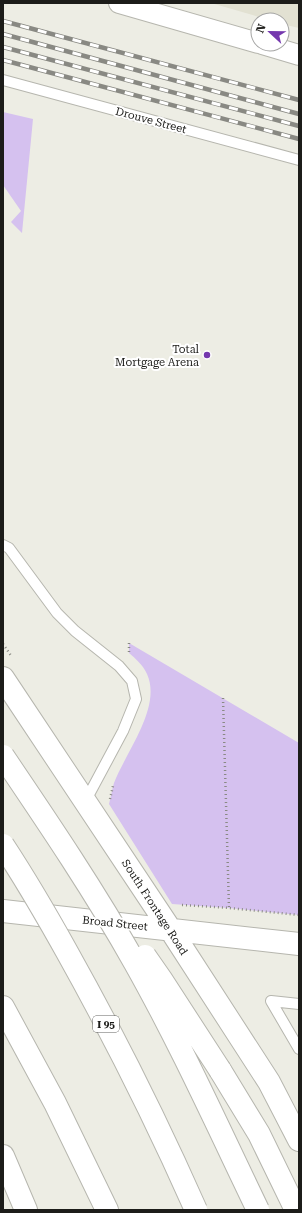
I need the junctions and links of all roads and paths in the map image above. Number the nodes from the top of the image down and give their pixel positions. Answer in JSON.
{"nodes":[{"id":1,"x":119,"y":3,"type":"edge"},
{"id":2,"x":250,"y":41,"type":"edge"},
{"id":3,"x":289,"y":52,"type":"edge"},
{"id":4,"x":299,"y":55,"type":"edge"},
{"id":5,"x":3,"y":80,"type":"edge"},
{"id":6,"x":299,"y":160,"type":"edge"},
{"id":7,"x":3,"y":545,"type":"edge"},
{"id":8,"x":129,"y":643,"type":"dead end"},
{"id":9,"x":135,"y":658,"type":"dead end"},
{"id":10,"x":3,"y":678,"type":"edge"},
{"id":11,"x":223,"y":698,"type":"dead end"},
{"id":12,"x":3,"y":756,"type":"edge"},
{"id":13,"x":114,"y":783,"type":"dead end"},
{"id":14,"x":85,"y":802,"type":"junction"},
{"id":15,"x":109,"y":804,"type":"dead end"},
{"id":16,"x":48,"y":822,"type":"junction"},
{"id":17,"x":3,"y":845,"type":"edge"},
{"id":18,"x":179,"y":905,"type":"dead end"},
{"id":19,"x":229,"y":908,"type":"junction"},
{"id":20,"x":3,"y":911,"type":"edge"},
{"id":21,"x":299,"y":915,"type":"edge"},
{"id":22,"x":170,"y":930,"type":"junction"},
{"id":23,"x":299,"y":944,"type":"edge"},
{"id":24,"x":299,"y":1004,"type":"edge"},
{"id":25,"x":3,"y":1007,"type":"edge"},
{"id":26,"x":299,"y":1049,"type":"edge"},
{"id":27,"x":299,"y":1140,"type":"edge"},
{"id":28,"x":3,"y":1156,"type":"edge"},
{"id":29,"x":92,"y":1180,"type":"junction"},
{"id":30,"x":26,"y":1210,"type":"edge"},
{"id":31,"x":102,"y":1210,"type":"edge"},
{"id":32,"x":107,"y":1210,"type":"edge"},
{"id":33,"x":196,"y":1210,"type":"edge"},
{"id":34,"x":258,"y":1210,"type":"edge"},
{"id":35,"x":296,"y":1210,"type":"edge"}],
"edges":[{"from":1,"to":2,"type":"street"},
{"from":3,"to":4,"type":"street"},
{"from":5,"to":6,"type":"lane","name":"Drouve Street"},
{"from":7,"to":14,"type":"lane"},
{"from":8,"to":9,"type":"path"},
{"from":10,"to":14,"type":"main road","name":"South Frontage Road"},
{"from":11,"to":19,"type":"path"},
{"from":12,"to":16,"type":"main road","bridge":true},
{"from":13,"to":15,"type":"path"},
{"from":14,"to":22,"type":"main road","name":"South Frontage Road"},
{"from":16,"to":34,"type":"main road","bridge":true},
{"from":16,"to":35,"type":"main road","bridge":true},
{"from":17,"to":33,"type":"main road","number":"I 95","bridge":true},
{"from":18,"to":19,"type":"path"},
{"from":19,"to":21,"type":"path"},
{"from":20,"to":22,"type":"main road","name":"Broad Street"},
{"from":22,"to":23,"type":"main road","name":"Broad Street"},
{"from":22,"to":27,"type":"main road","name":"South Frontage Road"},
{"from":24,"to":26,"type":"lane"},
{"from":25,"to":29,"type":"main road"},
{"from":28,"to":30,"type":"main road"},
{"from":29,"to":31,"type":"main road"},
{"from":29,"to":32,"type":"main road"}]}
